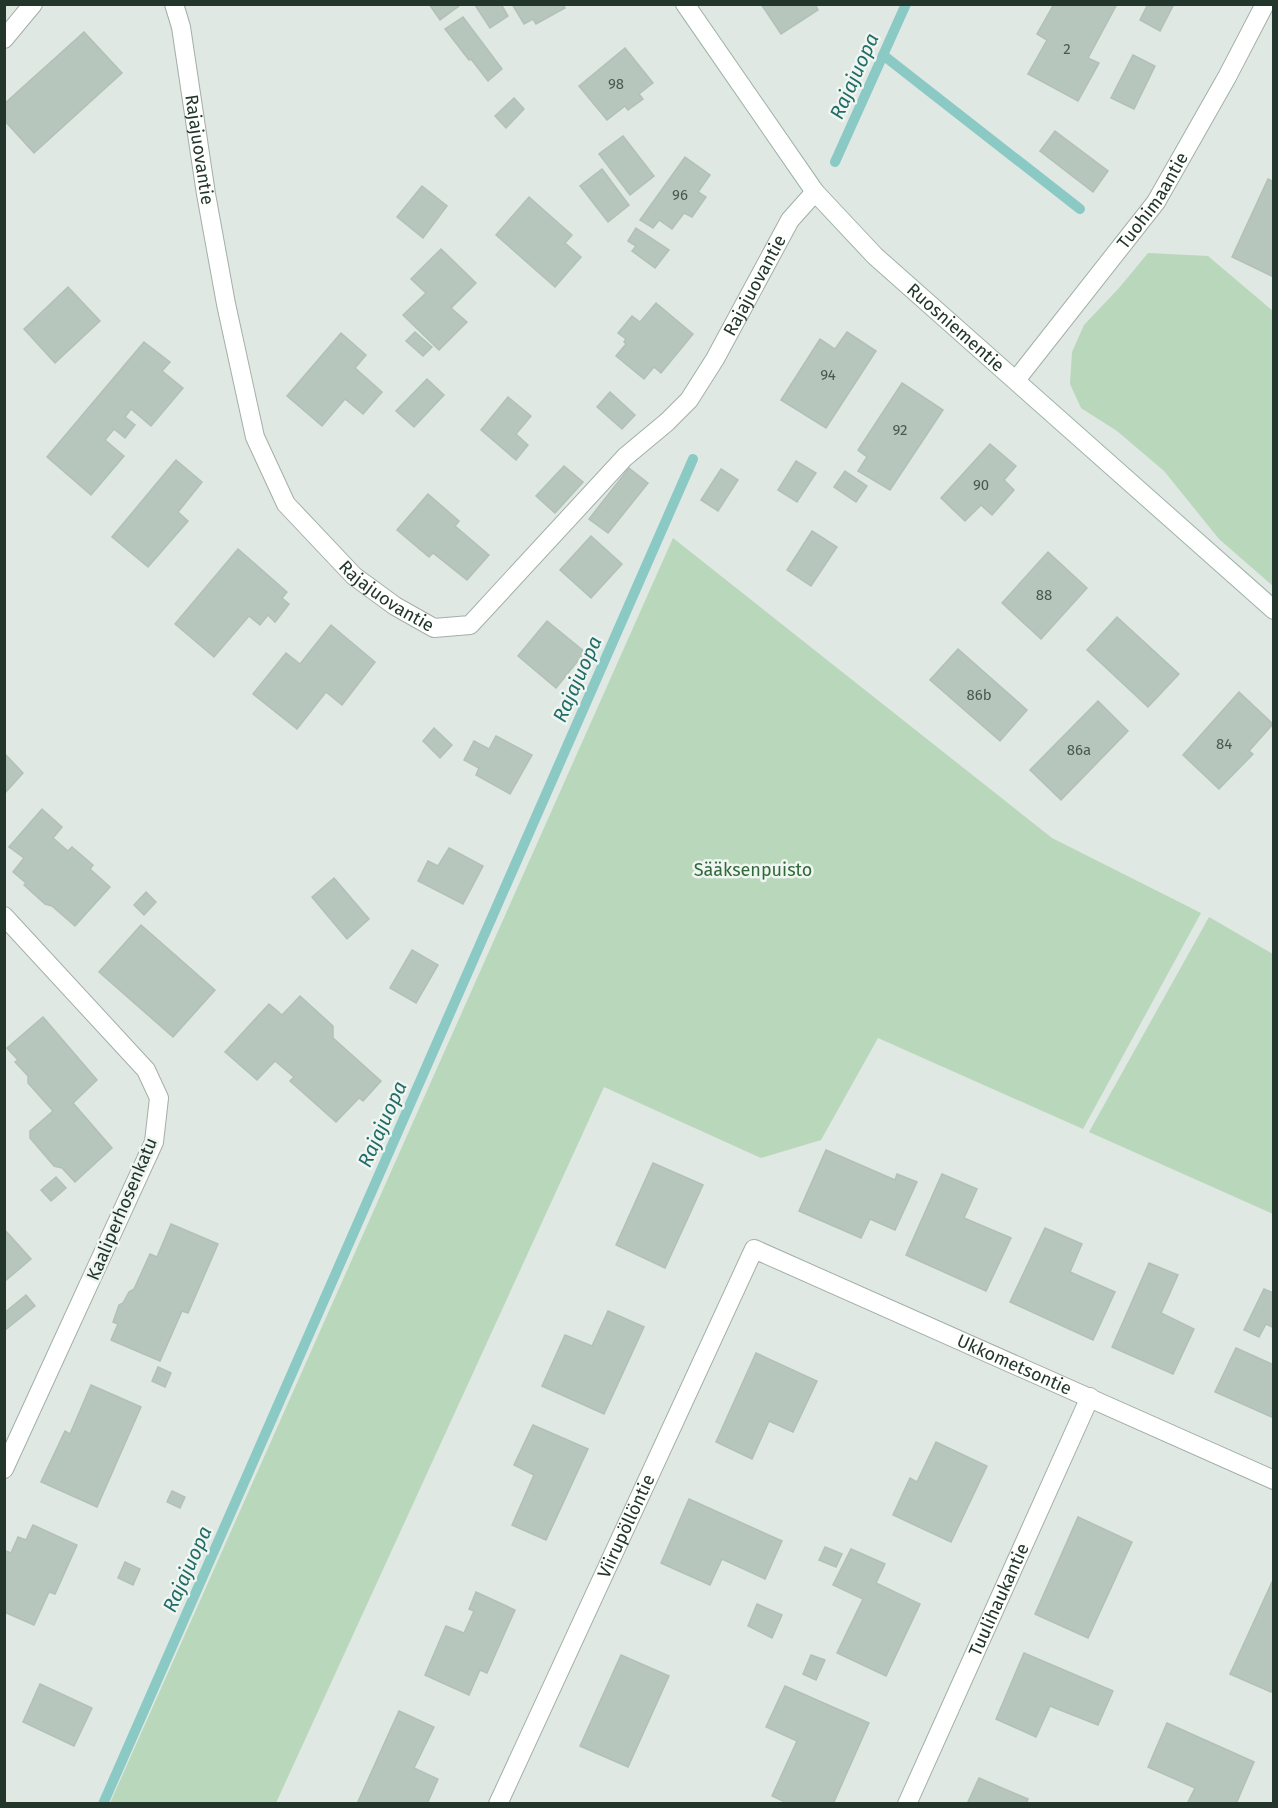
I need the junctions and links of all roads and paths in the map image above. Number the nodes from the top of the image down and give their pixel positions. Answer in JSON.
{"nodes":[{"id":1,"x":33,"y":4,"type":"edge"},
{"id":2,"x":174,"y":4,"type":"edge"},
{"id":3,"x":686,"y":4,"type":"edge"},
{"id":4,"x":1265,"y":4,"type":"edge"},
{"id":5,"x":4,"y":39,"type":"edge"},
{"id":6,"x":815,"y":192,"type":"junction"},
{"id":7,"x":1016,"y":380,"type":"junction"},
{"id":8,"x":1274,"y":610,"type":"edge"},
{"id":9,"x":4,"y":916,"type":"edge"},
{"id":10,"x":754,"y":1249,"type":"joint"},
{"id":11,"x":1090,"y":1397,"type":"junction"},
{"id":12,"x":4,"y":1469,"type":"edge"},
{"id":13,"x":1274,"y":1480,"type":"edge"},
{"id":14,"x":498,"y":1803,"type":"edge"},
{"id":15,"x":907,"y":1803,"type":"edge"}],
"edges":[{"from":1,"to":5,"type":"street"},
{"from":2,"to":6,"type":"street","name":"Rajajuovantie"},
{"from":3,"to":6,"type":"street","name":"Ruosniementie"},
{"from":4,"to":7,"type":"street","name":"Tuohimaantie"},
{"from":6,"to":7,"type":"street","name":"Ruosniementie"},
{"from":7,"to":8,"type":"street","name":"Ruosniementie"},
{"from":9,"to":12,"type":"street","name":"Kaaliperhosenkatu"},
{"from":10,"to":11,"type":"street","name":"Ukkometsontie"},
{"from":10,"to":14,"type":"street","name":"Viirupöllöntie"},
{"from":11,"to":13,"type":"street","name":"Ukkometsontie"},
{"from":11,"to":15,"type":"street","name":"Tuulihaukantie"}]}
